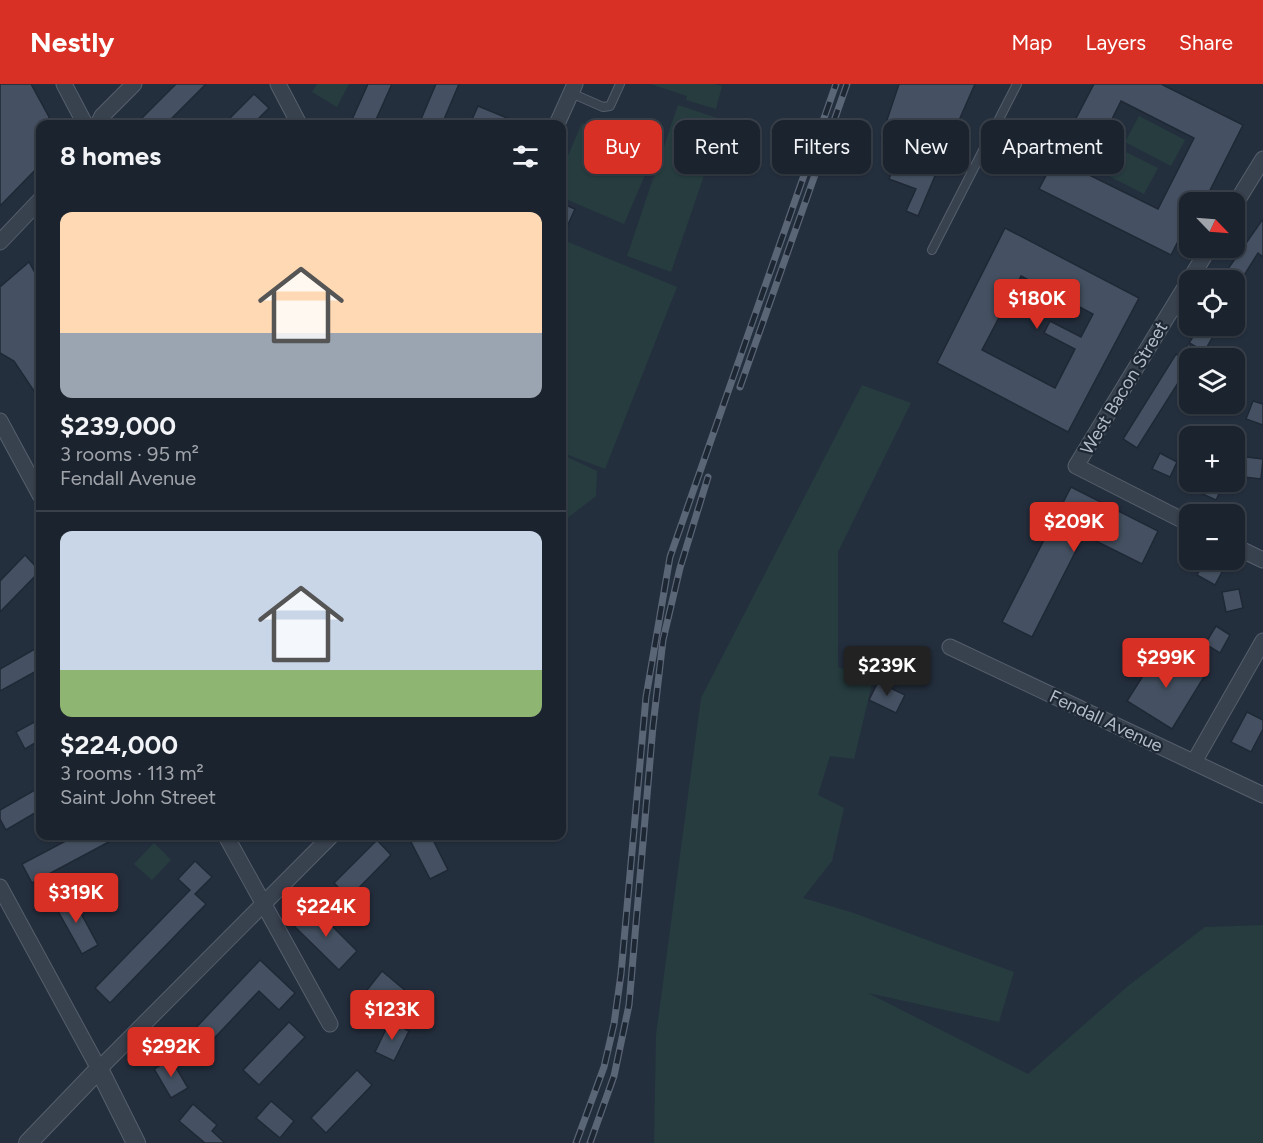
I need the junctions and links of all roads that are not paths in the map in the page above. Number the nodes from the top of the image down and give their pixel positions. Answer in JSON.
{"nodes":[{"id":1,"x":64,"y":84,"type":"edge"},
{"id":2,"x":134,"y":84,"type":"edge"},
{"id":3,"x":278,"y":84,"type":"edge"},
{"id":4,"x":620,"y":84,"type":"edge"},
{"id":5,"x":1017,"y":84,"type":"edge"},
{"id":6,"x":573,"y":88,"type":"edge"},
{"id":7,"x":83,"y":120,"type":"edge"},
{"id":8,"x":100,"y":120,"type":"edge"},
{"id":9,"x":297,"y":120,"type":"edge"},
{"id":10,"x":559,"y":120,"type":"edge"},
{"id":11,"x":1263,"y":159,"type":"edge"},
{"id":12,"x":1243,"y":192,"type":"edge"},
{"id":13,"x":36,"y":205,"type":"edge"},
{"id":14,"x":0,"y":242,"type":"edge"},
{"id":15,"x":932,"y":250,"type":"dead end"},
{"id":16,"x":1203,"y":258,"type":"edge"},
{"id":17,"x":0,"y":421,"type":"edge"},
{"id":18,"x":36,"y":488,"type":"edge"},
{"id":19,"x":1179,"y":518,"type":"edge"},
{"id":20,"x":1245,"y":551,"type":"edge"},
{"id":21,"x":1263,"y":560,"type":"edge"},
{"id":22,"x":1263,"y":641,"type":"edge"},
{"id":23,"x":950,"y":647,"type":"dead end"},
{"id":24,"x":1194,"y":762,"type":"junction"},
{"id":25,"x":1263,"y":795,"type":"edge"},
{"id":26,"x":228,"y":840,"type":"edge"},
{"id":27,"x":327,"y":840,"type":"edge"},
{"id":28,"x":0,"y":886,"type":"edge"},
{"id":29,"x":264,"y":903,"type":"junction"},
{"id":30,"x":330,"y":1024,"type":"dead end"},
{"id":31,"x":99,"y":1069,"type":"junction"},
{"id":32,"x":28,"y":1143,"type":"edge"},
{"id":33,"x":136,"y":1143,"type":"edge"}],
"edges":[{"from":1,"to":7,"type":"street"},
{"from":2,"to":8,"type":"street"},
{"from":3,"to":9,"type":"street"},
{"from":4,"to":6,"type":"lane"},
{"from":5,"to":15,"type":"lane"},
{"from":6,"to":10,"type":"street"},
{"from":11,"to":12,"type":"street"},
{"from":13,"to":14,"type":"street"},
{"from":16,"to":19,"type":"street","name":"West Bacon Street"},
{"from":17,"to":18,"type":"street"},
{"from":20,"to":21,"type":"street"},
{"from":22,"to":24,"type":"street"},
{"from":23,"to":24,"type":"street","name":"Fendall Avenue"},
{"from":24,"to":25,"type":"street","name":"Fendall Avenue"},
{"from":26,"to":29,"type":"street"},
{"from":27,"to":29,"type":"street"},
{"from":28,"to":31,"type":"street"},
{"from":29,"to":30,"type":"street"},
{"from":29,"to":31,"type":"street"},
{"from":31,"to":32,"type":"street"},
{"from":31,"to":33,"type":"street"}]}
